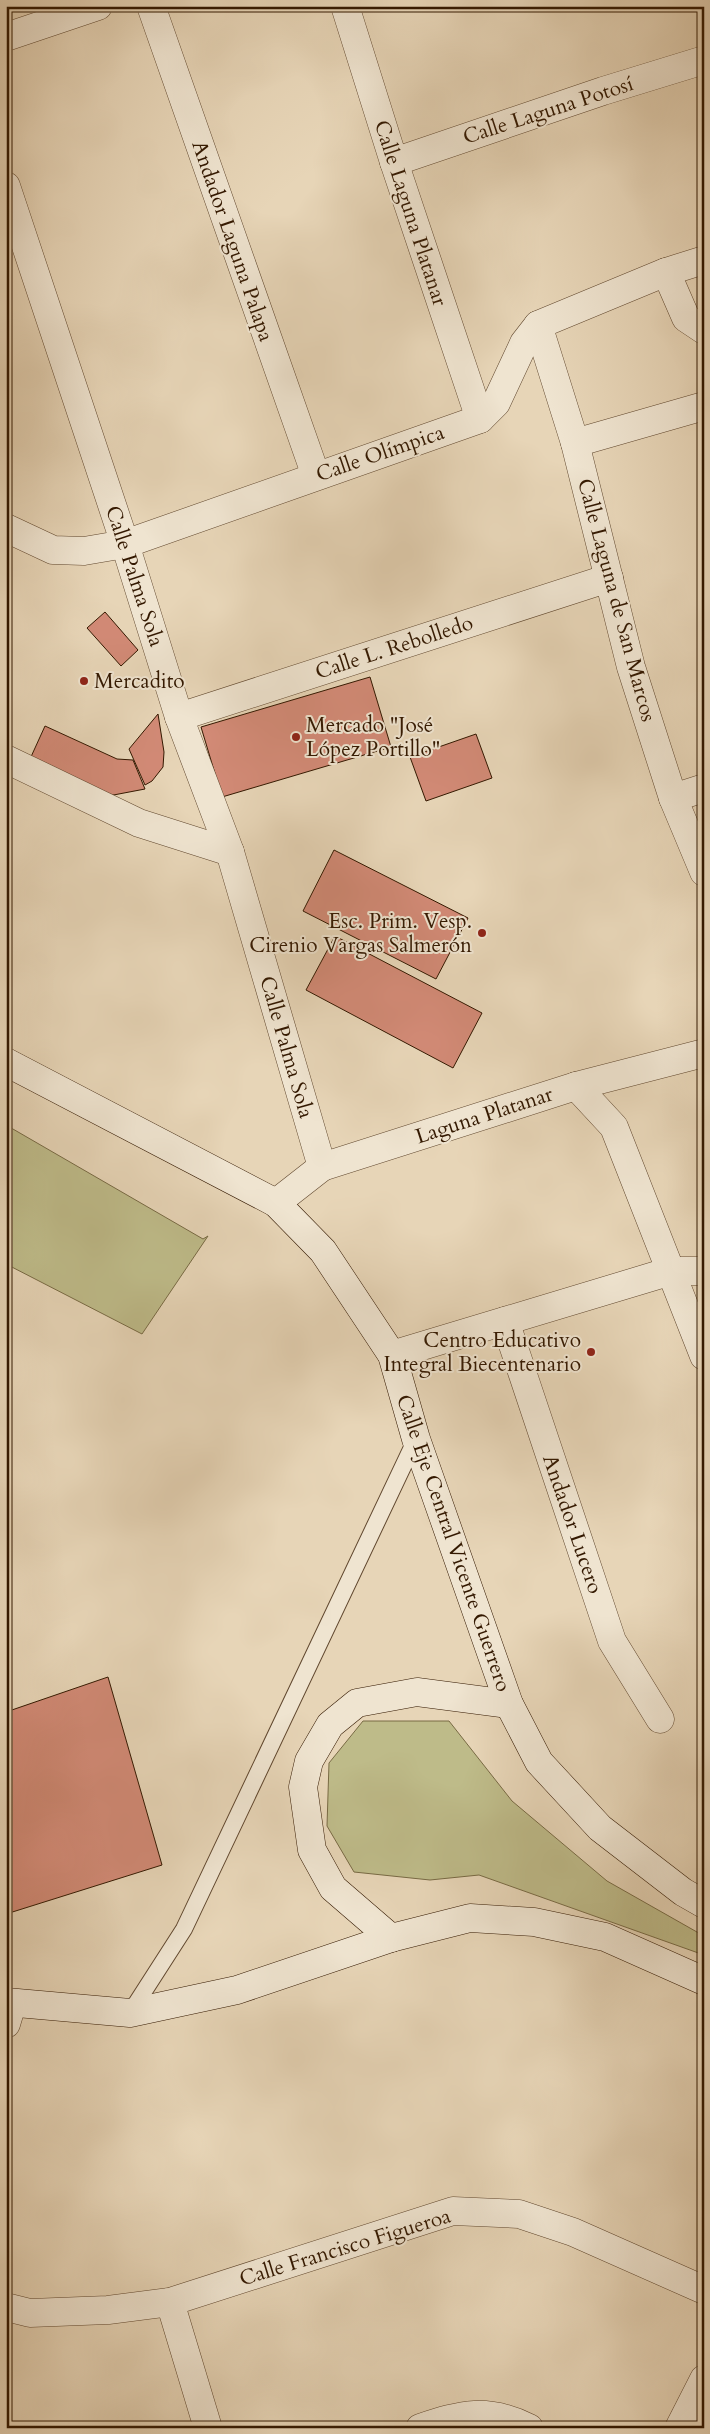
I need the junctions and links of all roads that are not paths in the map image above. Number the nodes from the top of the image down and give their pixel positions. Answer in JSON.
{"nodes":[{"id":1,"x":98,"y":6,"type":"edge"},
{"id":2,"x":151,"y":6,"type":"edge"},
{"id":3,"x":345,"y":6,"type":"edge"},
{"id":4,"x":6,"y":36,"type":"edge"},
{"id":5,"x":704,"y":60,"type":"edge"},
{"id":6,"x":394,"y":162,"type":"junction"},
{"id":7,"x":7,"y":197,"type":"edge"},
{"id":8,"x":704,"y":260,"type":"edge"},
{"id":9,"x":666,"y":272,"type":"junction"},
{"id":10,"x":538,"y":325,"type":"junction"},
{"id":11,"x":704,"y":330,"type":"edge"},
{"id":12,"x":704,"y":406,"type":"edge"},
{"id":13,"x":480,"y":418,"type":"junction"},
{"id":14,"x":575,"y":443,"type":"junction"},
{"id":15,"x":316,"y":476,"type":"junction"},
{"id":16,"x":6,"y":528,"type":"edge"},
{"id":17,"x":125,"y":544,"type":"junction"},
{"id":18,"x":609,"y":578,"type":"junction"},
{"id":19,"x":179,"y":716,"type":"junction"},
{"id":20,"x":6,"y":759,"type":"edge"},
{"id":21,"x":704,"y":788,"type":"edge"},
{"id":22,"x":673,"y":798,"type":"junction"},
{"id":23,"x":230,"y":852,"type":"junction"},
{"id":24,"x":704,"y":872,"type":"edge"},
{"id":25,"x":704,"y":1053,"type":"edge"},
{"id":26,"x":6,"y":1062,"type":"edge"},
{"id":27,"x":576,"y":1086,"type":"junction"},
{"id":28,"x":322,"y":1168,"type":"junction"},
{"id":29,"x":276,"y":1203,"type":"junction"},
{"id":30,"x":671,"y":1271,"type":"junction"},
{"id":31,"x":704,"y":1271,"type":"edge"},
{"id":32,"x":505,"y":1321,"type":"junction"},
{"id":33,"x":392,"y":1355,"type":"junction"},
{"id":34,"x":704,"y":1356,"type":"edge"},
{"id":35,"x":416,"y":1439,"type":"junction"},
{"id":36,"x":508,"y":1704,"type":"junction"},
{"id":37,"x":660,"y":1719,"type":"dead end"},
{"id":38,"x":704,"y":1904,"type":"edge"},
{"id":39,"x":391,"y":1938,"type":"junction"},
{"id":40,"x":704,"y":1981,"type":"edge"},
{"id":41,"x":8,"y":2010,"type":"edge"},
{"id":42,"x":130,"y":2012,"type":"junction"},
{"id":43,"x":704,"y":2290,"type":"edge"},
{"id":44,"x":170,"y":2302,"type":"junction"},
{"id":45,"x":6,"y":2307,"type":"edge"},
{"id":46,"x":704,"y":2379,"type":"edge"},
{"id":47,"x":452,"y":2422,"type":"edge"},
{"id":48,"x":208,"y":2428,"type":"edge"},
{"id":49,"x":420,"y":2428,"type":"edge"},
{"id":50,"x":529,"y":2428,"type":"edge"},
{"id":51,"x":679,"y":2428,"type":"edge"}],
"edges":[{"from":1,"to":4,"type":"street"},
{"from":2,"to":15,"type":"street","name":"Andador Laguna Palapa"},
{"from":3,"to":6,"type":"street","name":"Calle Laguna Platanar"},
{"from":5,"to":6,"type":"street","name":"Calle Laguna Potosí"},
{"from":6,"to":13,"type":"street","name":"Calle Laguna Platanar"},
{"from":7,"to":17,"type":"street","name":"Calle Palma Sola"},
{"from":8,"to":9,"type":"street"},
{"from":9,"to":10,"type":"street"},
{"from":9,"to":11,"type":"street"},
{"from":10,"to":13,"type":"street","name":"Calle Olímpica"},
{"from":10,"to":14,"type":"street","name":"Calle Laguna de San Marcos"},
{"from":12,"to":14,"type":"street"},
{"from":13,"to":15,"type":"street","name":"Calle Olímpica"},
{"from":14,"to":18,"type":"street","name":"Calle Laguna de San Marcos"},
{"from":15,"to":17,"type":"street","name":"Calle Olímpica"},
{"from":16,"to":17,"type":"street","name":"Calle Olímpica"},
{"from":17,"to":19,"type":"street","name":"Calle Palma Sola"},
{"from":18,"to":19,"type":"street","name":"Calle L. Rebolledo"},
{"from":18,"to":22,"type":"street","name":"Calle Laguna de San Marcos"},
{"from":19,"to":23,"type":"street","name":"Calle Palma Sola"},
{"from":20,"to":23,"type":"street"},
{"from":21,"to":22,"type":"street"},
{"from":22,"to":24,"type":"street","name":"Calle Laguna de San Marcos"},
{"from":23,"to":28,"type":"street","name":"Calle Palma Sola"},
{"from":25,"to":27,"type":"street","name":"Laguna Platanar"},
{"from":26,"to":29,"type":"street","name":"Calle Eje Central Vicente Guerrero"},
{"from":27,"to":28,"type":"street","name":"Laguna Platanar"},
{"from":27,"to":30,"type":"street"},
{"from":28,"to":29,"type":"street","name":"Laguna Platanar"},
{"from":29,"to":33,"type":"street","name":"Calle Eje Central Vicente Guerrero"},
{"from":30,"to":31,"type":"street"},
{"from":30,"to":32,"type":"street"},
{"from":30,"to":34,"type":"street"},
{"from":32,"to":33,"type":"street"},
{"from":32,"to":37,"type":"street","name":"Andador Lucero"},
{"from":33,"to":35,"type":"street","name":"Calle Eje Central Vicente Guerrero"},
{"from":35,"to":36,"type":"street","name":"Calle Eje Central Vicente Guerrero"},
{"from":35,"to":42,"type":"lane"},
{"from":36,"to":38,"type":"street","name":"Calle Eje Central Vicente Guerrero"},
{"from":36,"to":39,"type":"street"},
{"from":39,"to":40,"type":"street"},
{"from":39,"to":42,"type":"street"},
{"from":41,"to":42,"type":"street"},
{"from":43,"to":44,"type":"street","name":"Calle Francisco Figueroa"},
{"from":44,"to":45,"type":"street","name":"Calle Francisco Figueroa"},
{"from":44,"to":48,"type":"street"},
{"from":46,"to":51,"type":"street"},
{"from":47,"to":49,"type":"street"},
{"from":47,"to":50,"type":"street"}]}
